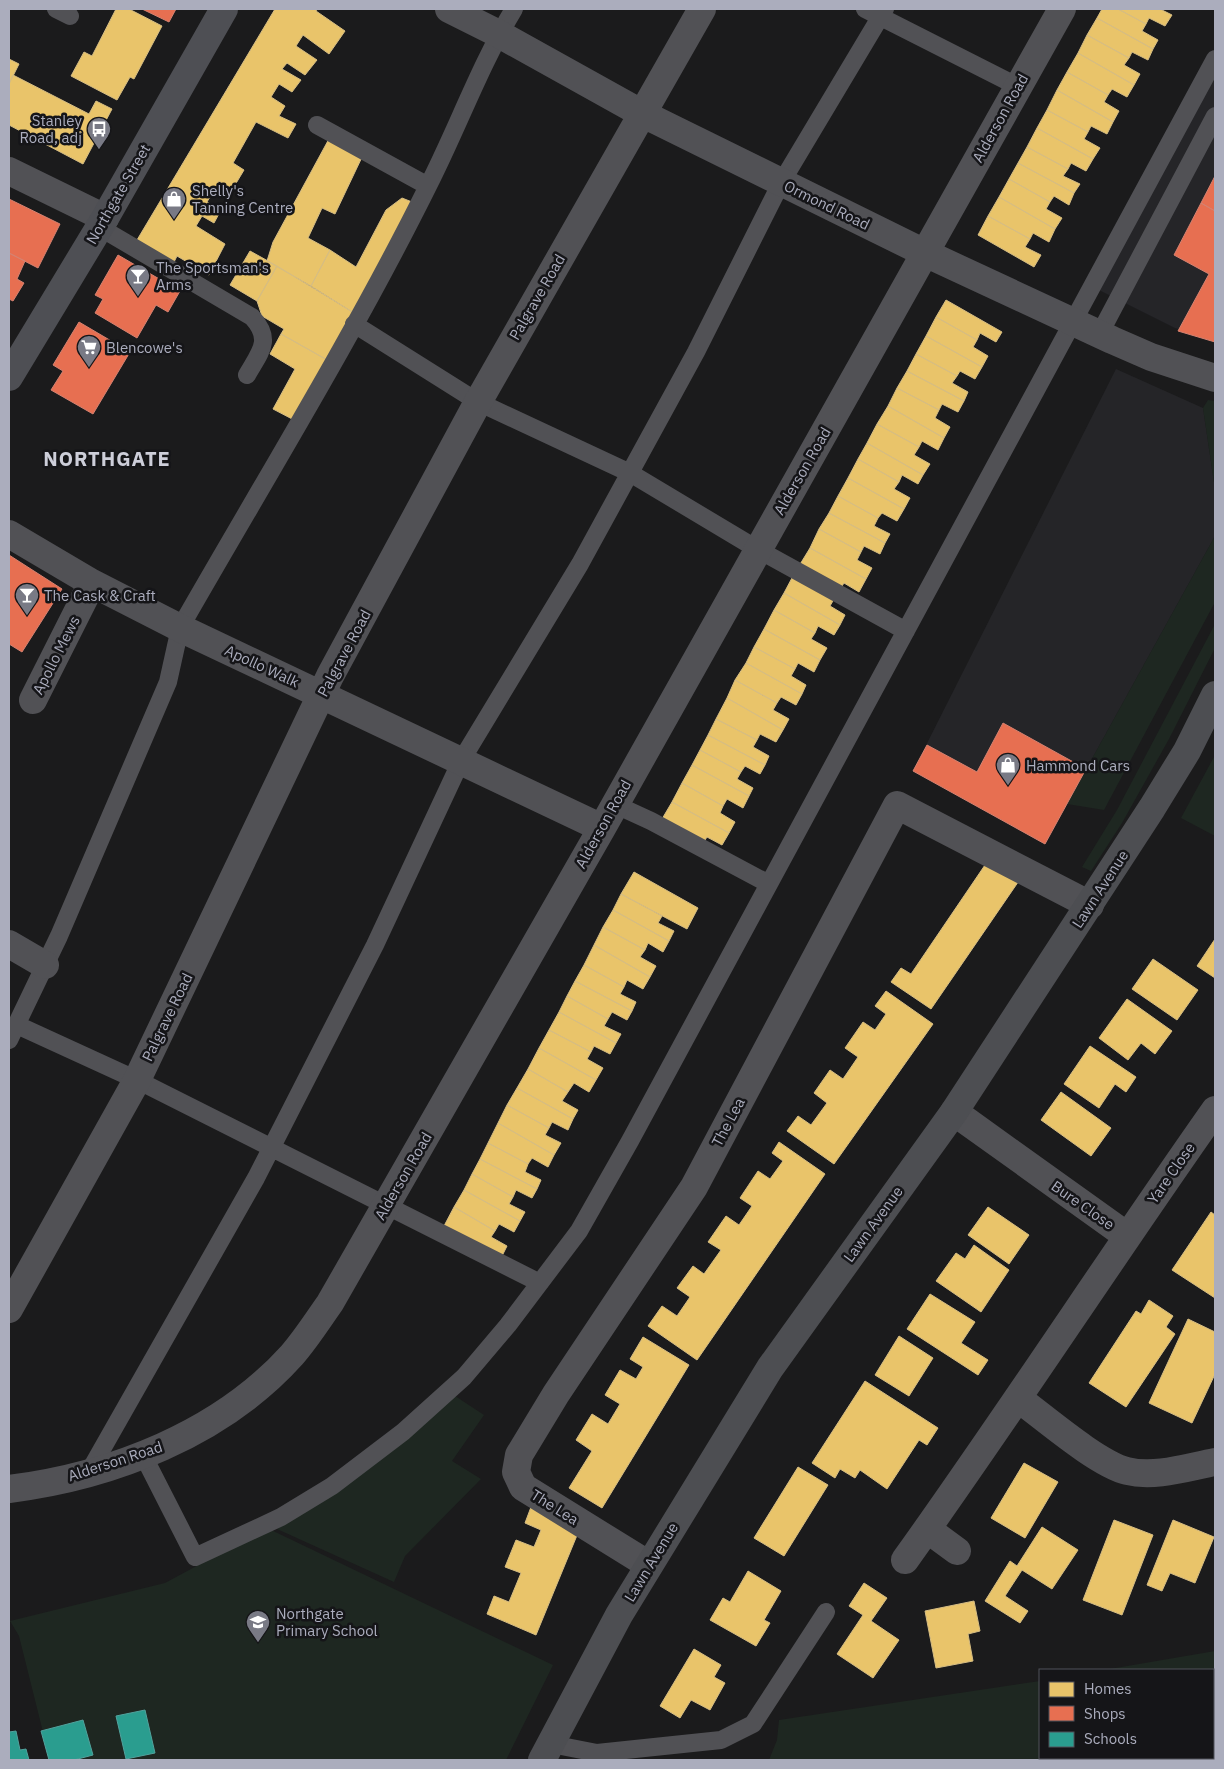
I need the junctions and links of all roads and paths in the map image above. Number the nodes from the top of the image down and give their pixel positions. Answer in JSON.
{"nodes":[{"id":1,"x":224,"y":9,"type":"edge"},
{"id":2,"x":449,"y":9,"type":"edge"},
{"id":3,"x":514,"y":9,"type":"edge"},
{"id":4,"x":702,"y":9,"type":"edge"},
{"id":5,"x":1062,"y":9,"type":"edge"},
{"id":6,"x":877,"y":11,"type":"edge"},
{"id":7,"x":499,"y":34,"type":"junction"},
{"id":8,"x":1215,"y":59,"type":"edge"},
{"id":9,"x":1017,"y":86,"type":"junction"},
{"id":10,"x":642,"y":113,"type":"junction"},
{"id":11,"x":1215,"y":116,"type":"edge"},
{"id":12,"x":317,"y":125,"type":"dead end"},
{"id":13,"x":9,"y":172,"type":"edge"},
{"id":14,"x":781,"y":182,"type":"junction"},
{"id":15,"x":428,"y":186,"type":"junction"},
{"id":16,"x":102,"y":222,"type":"junction"},
{"id":17,"x":925,"y":253,"type":"junction"},
{"id":18,"x":1073,"y":322,"type":"junction"},
{"id":19,"x":354,"y":324,"type":"junction"},
{"id":20,"x":1099,"y":335,"type":"junction"},
{"id":21,"x":247,"y":375,"type":"dead end"},
{"id":22,"x":9,"y":377,"type":"edge"},
{"id":23,"x":1215,"y":378,"type":"edge"},
{"id":24,"x":478,"y":402,"type":"junction"},
{"id":25,"x":630,"y":473,"type":"junction"},
{"id":26,"x":9,"y":534,"type":"edge"},
{"id":27,"x":757,"y":550,"type":"junction"},
{"id":28,"x":92,"y":583,"type":"junction"},
{"id":29,"x":180,"y":628,"type":"junction"},
{"id":30,"x":906,"y":630,"type":"junction"},
{"id":31,"x":322,"y":694,"type":"junction"},
{"id":32,"x":1215,"y":695,"type":"edge"},
{"id":33,"x":33,"y":700,"type":"dead end"},
{"id":34,"x":462,"y":761,"type":"junction"},
{"id":35,"x":614,"y":804,"type":"junction"},
{"id":36,"x":602,"y":828,"type":"junction"},
{"id":37,"x":769,"y":884,"type":"junction"},
{"id":38,"x":1090,"y":905,"type":"junction"},
{"id":39,"x":9,"y":944,"type":"edge"},
{"id":40,"x":45,"y":965,"type":"junction"},
{"id":41,"x":13,"y":1032,"type":"edge"},
{"id":42,"x":137,"y":1080,"type":"junction"},
{"id":43,"x":1215,"y":1110,"type":"edge"},
{"id":44,"x":954,"y":1112,"type":"junction"},
{"id":45,"x":272,"y":1147,"type":"junction"},
{"id":46,"x":386,"y":1204,"type":"junction"},
{"id":47,"x":1127,"y":1236,"type":"junction"},
{"id":48,"x":540,"y":1283,"type":"junction"},
{"id":49,"x":9,"y":1310,"type":"edge"},
{"id":50,"x":1019,"y":1399,"type":"junction"},
{"id":51,"x":143,"y":1455,"type":"junction"},
{"id":52,"x":1215,"y":1462,"type":"edge"},
{"id":53,"x":89,"y":1472,"type":"junction"},
{"id":54,"x":9,"y":1490,"type":"edge"},
{"id":55,"x":927,"y":1529,"type":"junction"},
{"id":56,"x":957,"y":1551,"type":"dead end"},
{"id":57,"x":904,"y":1560,"type":"dead end"},
{"id":58,"x":649,"y":1565,"type":"junction"},
{"id":59,"x":826,"y":1612,"type":"dead end"},
{"id":60,"x":547,"y":1752,"type":"edge"}],
"edges":[{"from":1,"to":16,"type":"street","name":"Northgate Street"},
{"from":2,"to":7,"type":"street","name":"Ormond Road"},
{"from":3,"to":7,"type":"lane"},
{"from":4,"to":10,"type":"street","name":"Palgrave Road"},
{"from":5,"to":9,"type":"street","name":"Alderson Road"},
{"from":6,"to":9,"type":"lane"},
{"from":6,"to":14,"type":"lane"},
{"from":7,"to":10,"type":"street","name":"Ormond Road"},
{"from":7,"to":15,"type":"lane"},
{"from":8,"to":18,"type":"lane"},
{"from":9,"to":17,"type":"street","name":"Alderson Road"},
{"from":10,"to":14,"type":"street","name":"Ormond Road"},
{"from":10,"to":24,"type":"street","name":"Palgrave Road"},
{"from":11,"to":20,"type":"lane"},
{"from":12,"to":15,"type":"lane"},
{"from":13,"to":16,"type":"street"},
{"from":14,"to":17,"type":"street","name":"Ormond Road"},
{"from":14,"to":25,"type":"lane"},
{"from":15,"to":19,"type":"lane"},
{"from":16,"to":21,"type":"lane"},
{"from":16,"to":22,"type":"street","name":"Northgate Street"},
{"from":17,"to":18,"type":"street","name":"Ormond Road"},
{"from":17,"to":27,"type":"street","name":"Alderson Road"},
{"from":18,"to":20,"type":"street","name":"Ormond Road"},
{"from":18,"to":30,"type":"lane"},
{"from":19,"to":24,"type":"lane"},
{"from":19,"to":29,"type":"lane"},
{"from":20,"to":23,"type":"street","name":"Ormond Road"},
{"from":24,"to":25,"type":"lane"},
{"from":24,"to":31,"type":"street","name":"Palgrave Road"},
{"from":25,"to":27,"type":"lane"},
{"from":25,"to":34,"type":"lane"},
{"from":26,"to":28,"type":"street","name":"Apollo Walk"},
{"from":27,"to":30,"type":"lane"},
{"from":27,"to":35,"type":"street","name":"Alderson Road"},
{"from":28,"to":29,"type":"street","name":"Apollo Walk"},
{"from":28,"to":33,"type":"street","name":"Apollo Mews"},
{"from":29,"to":31,"type":"street","name":"Apollo Walk"},
{"from":29,"to":40,"type":"lane"},
{"from":30,"to":37,"type":"lane"},
{"from":31,"to":34,"type":"street","name":"Apollo Walk"},
{"from":31,"to":42,"type":"street","name":"Palgrave Road"},
{"from":32,"to":38,"type":"main road","name":"Lawn Avenue"},
{"from":34,"to":36,"type":"street","name":"Apollo Walk"},
{"from":34,"to":45,"type":"lane"},
{"from":35,"to":36,"type":"street","name":"Alderson Road"},
{"from":35,"to":37,"type":"lane"},
{"from":36,"to":46,"type":"street","name":"Alderson Road"},
{"from":37,"to":48,"type":"lane"},
{"from":38,"to":44,"type":"main road","name":"Lawn Avenue"},
{"from":38,"to":58,"type":"street","name":"The Lea"},
{"from":39,"to":40,"type":"street"},
{"from":40,"to":41,"type":"lane"},
{"from":41,"to":42,"type":"lane"},
{"from":42,"to":45,"type":"lane"},
{"from":42,"to":49,"type":"street","name":"Palgrave Road"},
{"from":43,"to":47,"type":"street","name":"Yare Close"},
{"from":44,"to":47,"type":"street","name":"Bure Close"},
{"from":44,"to":58,"type":"main road","name":"Lawn Avenue"},
{"from":45,"to":46,"type":"lane"},
{"from":45,"to":53,"type":"lane"},
{"from":46,"to":48,"type":"lane"},
{"from":46,"to":51,"type":"street","name":"Alderson Road"},
{"from":47,"to":50,"type":"street","name":"Bure Close"},
{"from":48,"to":51,"type":"lane"},
{"from":50,"to":52,"type":"street"},
{"from":50,"to":55,"type":"street","name":"Bure Close"},
{"from":51,"to":53,"type":"street","name":"Alderson Road"},
{"from":53,"to":54,"type":"street","name":"Alderson Road"},
{"from":55,"to":56,"type":"street"},
{"from":55,"to":57,"type":"street","name":"Bure Close"},
{"from":58,"to":60,"type":"main road","name":"Lawn Avenue"},
{"from":59,"to":60,"type":"lane"}]}
